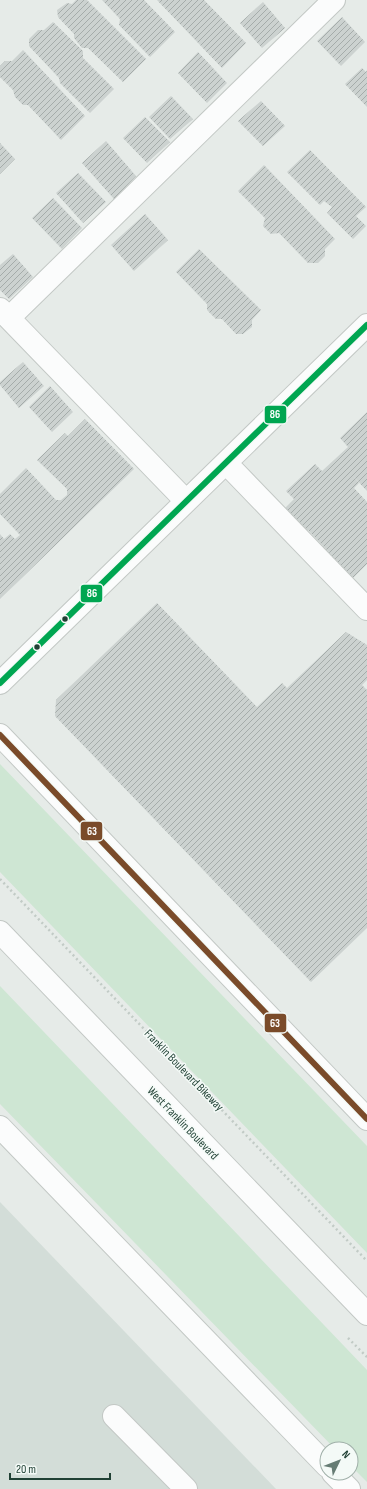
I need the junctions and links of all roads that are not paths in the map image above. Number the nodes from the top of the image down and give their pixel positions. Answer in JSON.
{"nodes":[{"id":1,"x":334,"y":0,"type":"edge"},
{"id":2,"x":4,"y":313,"type":"edge"},
{"id":3,"x":367,"y":325,"type":"edge"},
{"id":4,"x":226,"y":463,"type":"junction"},
{"id":5,"x":186,"y":501,"type":"junction"},
{"id":6,"x":367,"y":609,"type":"edge"},
{"id":7,"x":0,"y":683,"type":"edge"},
{"id":8,"x":0,"y":735,"type":"edge"},
{"id":9,"x":0,"y":932,"type":"edge"},
{"id":10,"x":367,"y":1118,"type":"edge"},
{"id":11,"x":0,"y":1126,"type":"edge"},
{"id":12,"x":367,"y":1314,"type":"edge"},
{"id":13,"x":114,"y":1416,"type":"dead end"},
{"id":14,"x":319,"y":1458,"type":"edge"},
{"id":15,"x":342,"y":1481,"type":"edge"},
{"id":16,"x":186,"y":1489,"type":"edge"},
{"id":17,"x":349,"y":1489,"type":"edge"}],
"edges":[{"from":1,"to":2,"type":"street"},
{"from":2,"to":5,"type":"street"},
{"from":3,"to":4,"type":"street"},
{"from":4,"to":5,"type":"street"},
{"from":4,"to":6,"type":"street"},
{"from":5,"to":7,"type":"street"},
{"from":8,"to":10,"type":"street"},
{"from":9,"to":12,"type":"street","name":"West Franklin Boulevard"},
{"from":11,"to":14,"type":"street"},
{"from":13,"to":16,"type":"street"},
{"from":15,"to":17,"type":"street"}]}
